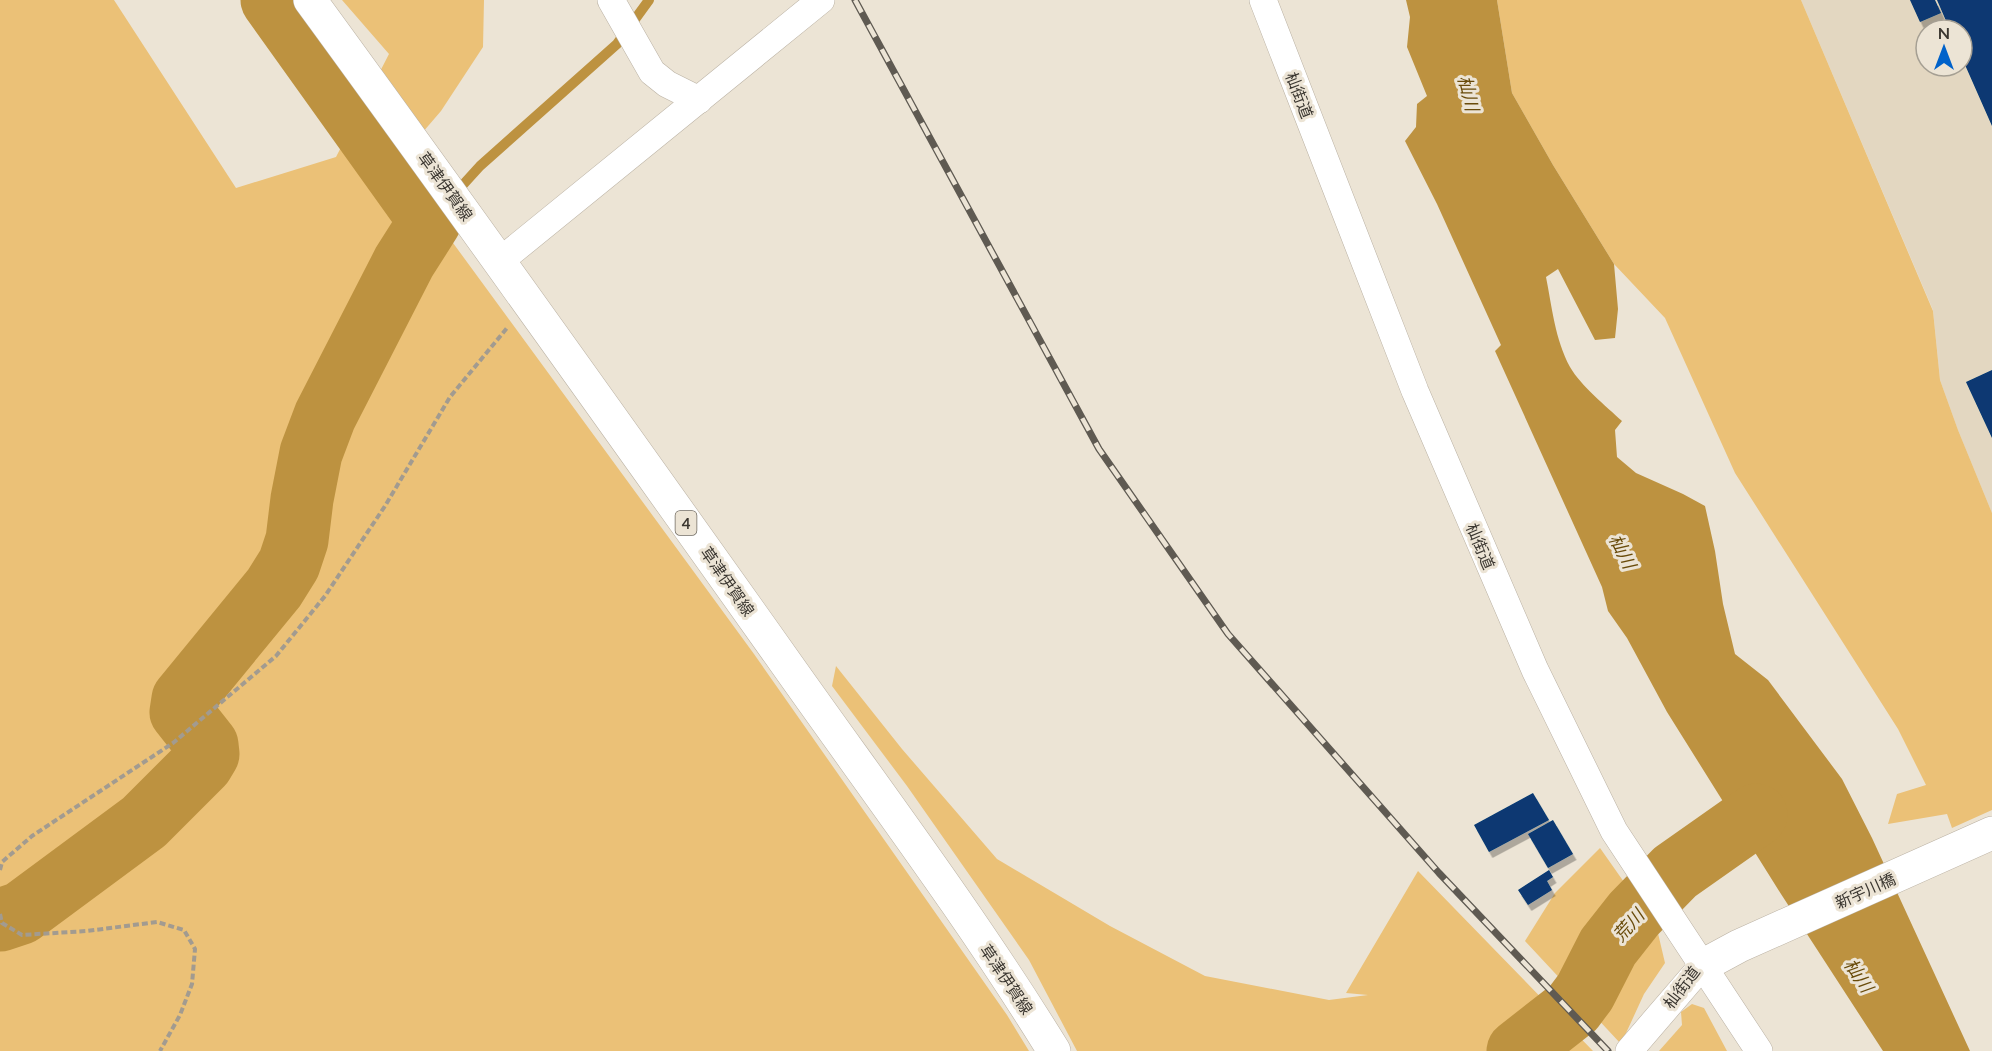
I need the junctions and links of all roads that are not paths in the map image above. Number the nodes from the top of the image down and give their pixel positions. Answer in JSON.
{"nodes":[{"id":1,"x":310,"y":0,"type":"edge"},
{"id":2,"x":611,"y":0,"type":"edge"},
{"id":3,"x":821,"y":0,"type":"edge"},
{"id":4,"x":1263,"y":0,"type":"edge"},
{"id":5,"x":699,"y":100,"type":"junction"},
{"id":6,"x":500,"y":261,"type":"junction"},
{"id":7,"x":1992,"y":833,"type":"edge"},
{"id":8,"x":1702,"y":966,"type":"junction"},
{"id":9,"x":1054,"y":1051,"type":"edge"},
{"id":10,"x":1629,"y":1051,"type":"edge"},
{"id":11,"x":1759,"y":1051,"type":"edge"}],
"edges":[{"from":1,"to":6,"type":"main road","name":"草津伊賀線","number":"4"},
{"from":2,"to":5,"type":"street"},
{"from":3,"to":5,"type":"street"},
{"from":4,"to":8,"type":"street","name":"杣街道"},
{"from":5,"to":6,"type":"street"},
{"from":6,"to":9,"type":"main road","name":"草津伊賀線","number":"4"},
{"from":7,"to":8,"type":"main road","name":"新宇川橋"},
{"from":8,"to":10,"type":"street","name":"杣街道"},
{"from":8,"to":11,"type":"street"}]}
